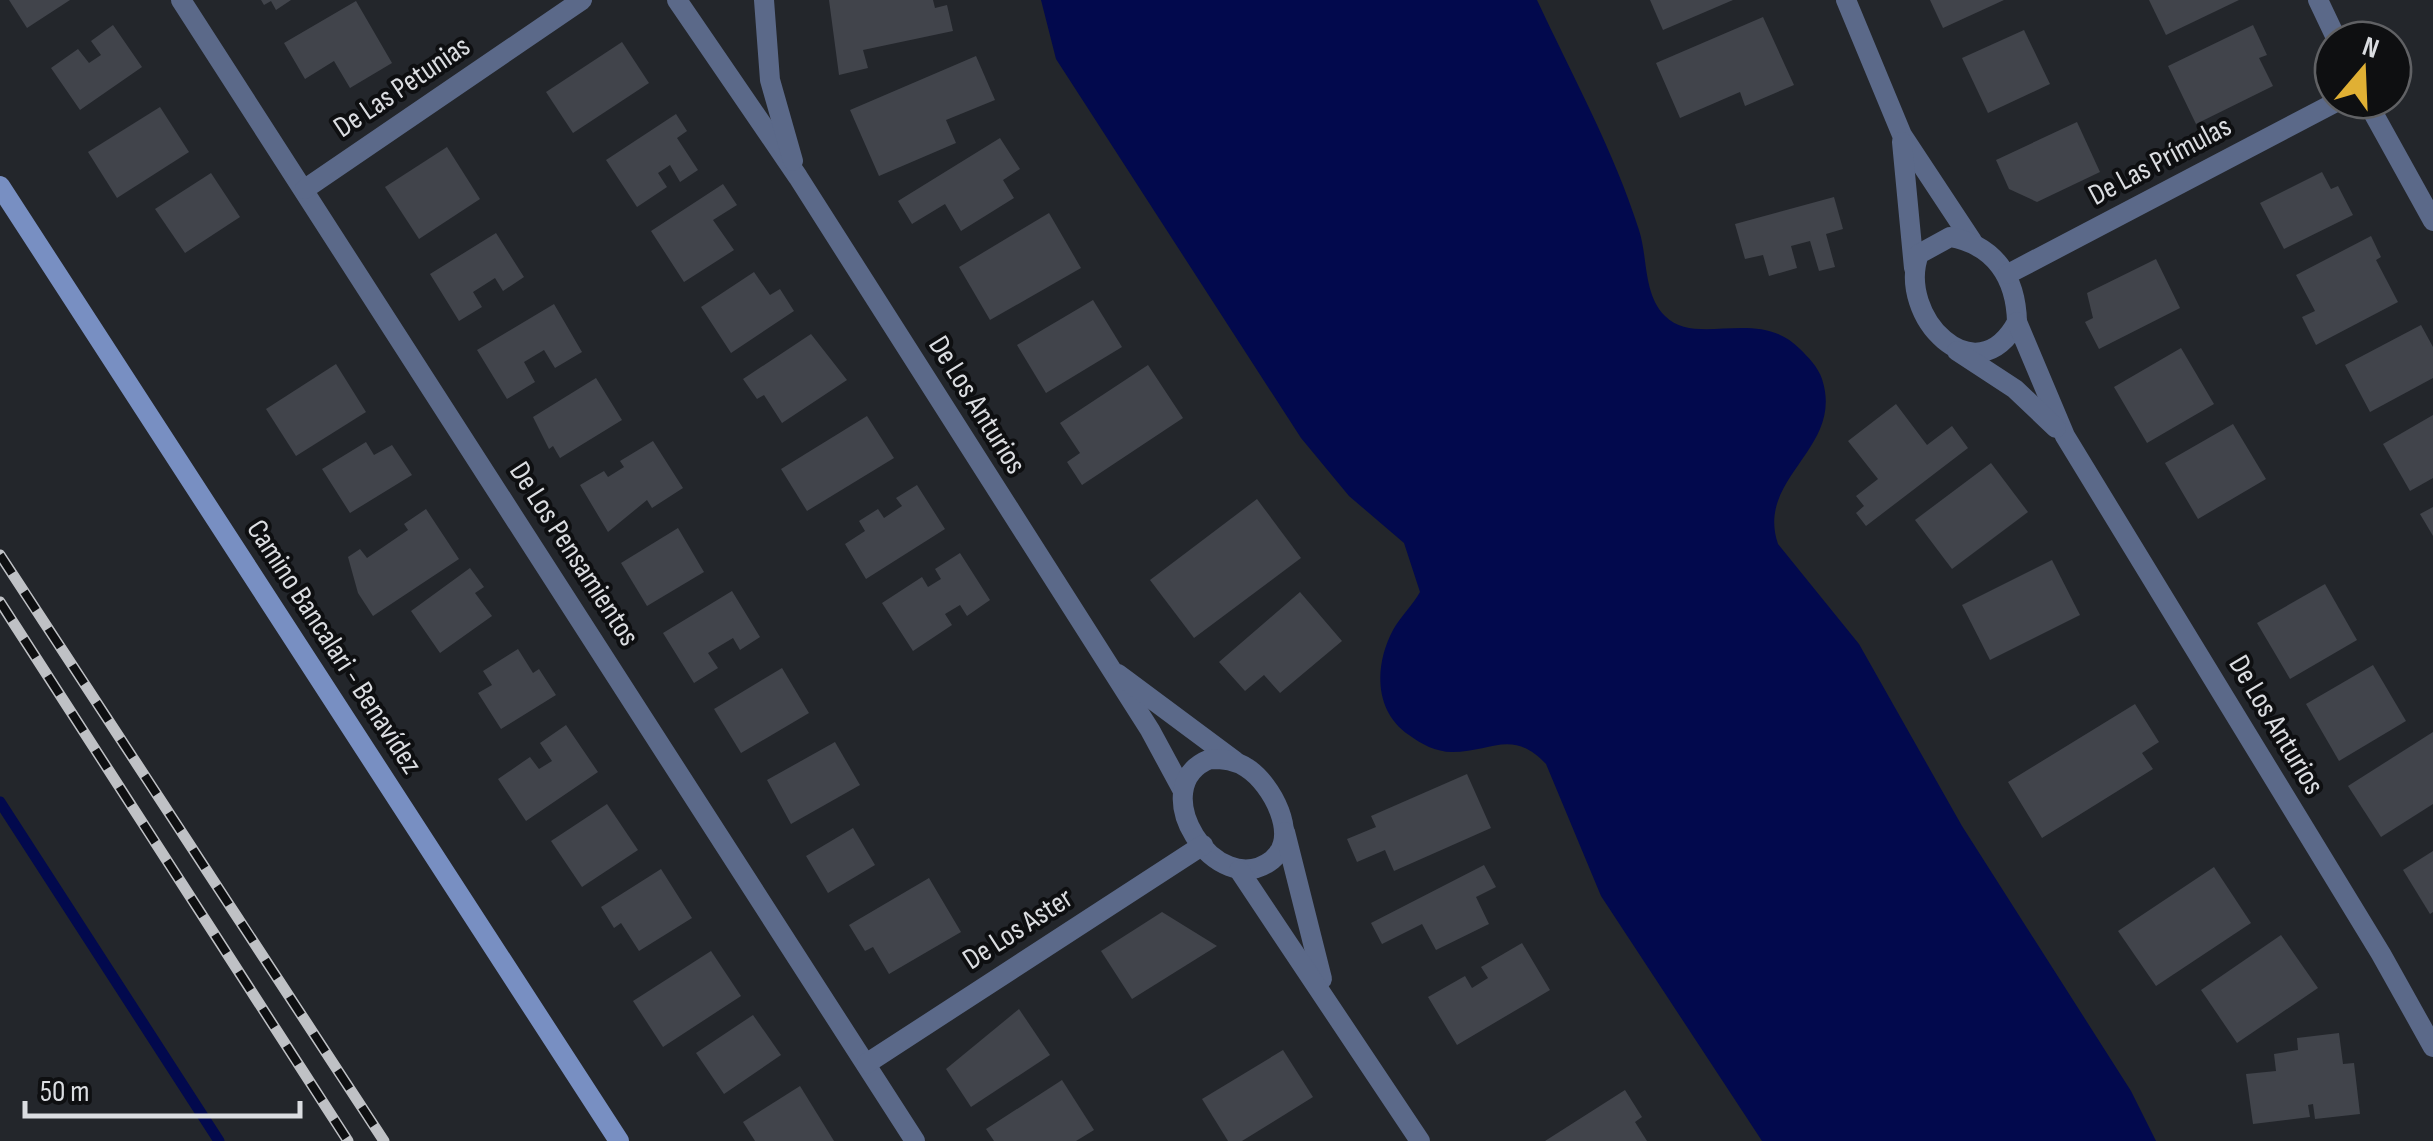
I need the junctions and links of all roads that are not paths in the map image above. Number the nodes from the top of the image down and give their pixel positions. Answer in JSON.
{"nodes":[{"id":1,"x":180,"y":0,"type":"edge"},
{"id":2,"x":582,"y":0,"type":"edge"},
{"id":3,"x":677,"y":0,"type":"edge"},
{"id":4,"x":764,"y":0,"type":"edge"},
{"id":5,"x":1846,"y":0,"type":"edge"},
{"id":6,"x":2313,"y":114,"type":"edge"},
{"id":7,"x":2377,"y":120,"type":"edge"},
{"id":8,"x":1902,"y":135,"type":"junction"},
{"id":9,"x":798,"y":177,"type":"junction"},
{"id":10,"x":0,"y":186,"type":"edge"},
{"id":11,"x":305,"y":189,"type":"junction"},
{"id":12,"x":2433,"y":221,"type":"edge"},
{"id":13,"x":1972,"y":241,"type":"junction"},
{"id":14,"x":1914,"y":269,"type":"junction"},
{"id":15,"x":2008,"y":274,"type":"junction"},
{"id":16,"x":2018,"y":322,"type":"junction"},
{"id":17,"x":1952,"y":348,"type":"junction"},
{"id":18,"x":2064,"y":436,"type":"junction"},
{"id":19,"x":1104,"y":664,"type":"junction"},
{"id":20,"x":1236,"y":762,"type":"junction"},
{"id":21,"x":1183,"y":791,"type":"junction"},
{"id":22,"x":1282,"y":820,"type":"junction"},
{"id":23,"x":1203,"y":845,"type":"junction"},
{"id":24,"x":1239,"y":870,"type":"junction"},
{"id":25,"x":1326,"y":995,"type":"junction"},
{"id":26,"x":2433,"y":1047,"type":"edge"},
{"id":27,"x":866,"y":1064,"type":"junction"},
{"id":28,"x":619,"y":1141,"type":"edge"},
{"id":29,"x":915,"y":1141,"type":"edge"},
{"id":30,"x":1420,"y":1141,"type":"edge"}],
"edges":[{"from":1,"to":11,"type":"street","name":"De Los Pensamientos"},
{"from":2,"to":11,"type":"street","name":"De Las Petunias"},
{"from":3,"to":9,"type":"street"},
{"from":4,"to":9,"type":"street"},
{"from":5,"to":8,"type":"street"},
{"from":6,"to":15,"type":"street","name":"De Las Prímulas"},
{"from":7,"to":12,"type":"street"},
{"from":8,"to":13,"type":"street"},
{"from":8,"to":14,"type":"street"},
{"from":9,"to":19,"type":"street","name":"De Los Anturios"},
{"from":10,"to":28,"type":"main road","name":"Camino Bancalari - Benavídez"},
{"from":11,"to":27,"type":"street","name":"De Los Pensamientos"},
{"from":13,"to":14,"type":"street"},
{"from":13,"to":15,"type":"street"},
{"from":14,"to":17,"type":"street"},
{"from":15,"to":16,"type":"street"},
{"from":16,"to":17,"type":"street"},
{"from":16,"to":18,"type":"street"},
{"from":17,"to":18,"type":"street"},
{"from":18,"to":26,"type":"street","name":"De Los Anturios"},
{"from":19,"to":20,"type":"street"},
{"from":19,"to":21,"type":"street","name":"De Los Anturios"},
{"from":20,"to":21,"type":"street"},
{"from":20,"to":22,"type":"street"},
{"from":21,"to":23,"type":"street"},
{"from":22,"to":24,"type":"street"},
{"from":22,"to":25,"type":"street"},
{"from":23,"to":24,"type":"street"},
{"from":23,"to":27,"type":"street","name":"De Los Aster"},
{"from":24,"to":25,"type":"street"},
{"from":25,"to":30,"type":"street"},
{"from":27,"to":29,"type":"street","name":"De Los Pensamientos"}]}
